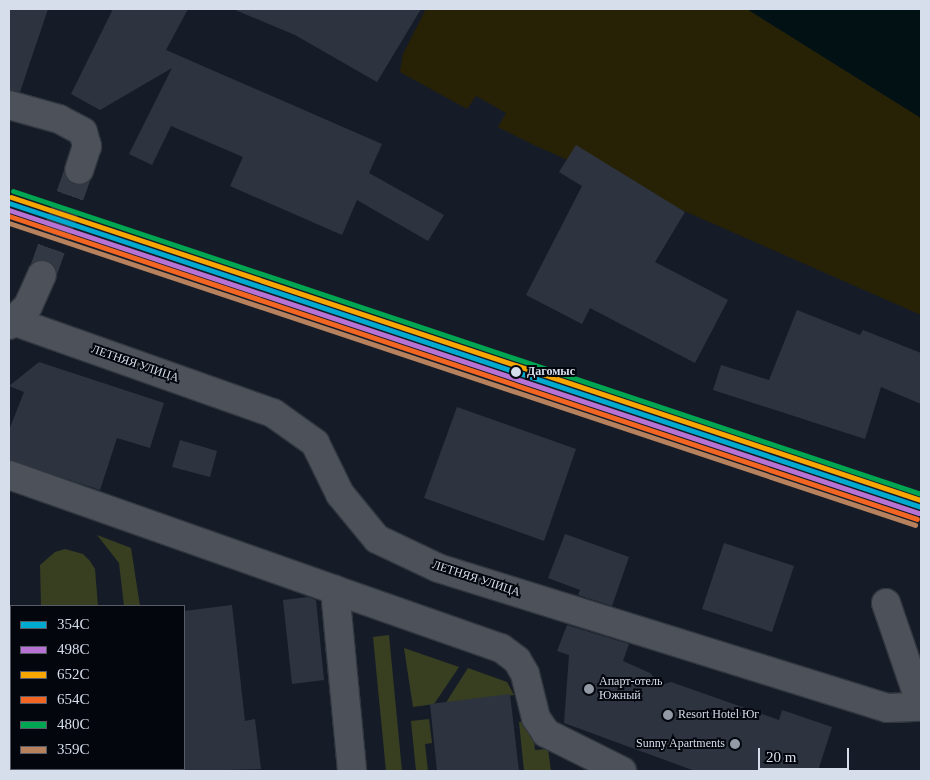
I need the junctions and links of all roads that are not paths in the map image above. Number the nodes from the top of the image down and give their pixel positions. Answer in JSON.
{"nodes":[{"id":1,"x":9,"y":104,"type":"edge"},
{"id":2,"x":79,"y":170,"type":"tunnel mouth"},
{"id":3,"x":42,"y":275,"type":"tunnel mouth"},
{"id":4,"x":11,"y":323,"type":"edge"},
{"id":5,"x":9,"y":475,"type":"edge"},
{"id":6,"x":335,"y":590,"type":"junction"},
{"id":7,"x":886,"y":604,"type":"dead end"},
{"id":8,"x":921,"y":706,"type":"edge"},
{"id":9,"x":352,"y":771,"type":"edge"},
{"id":10,"x":622,"y":771,"type":"edge"}],
"edges":[{"from":1,"to":2,"type":"street"},
{"from":3,"to":4,"type":"street"},
{"from":4,"to":8,"type":"street","name":"ЛЕТНЯЯ УЛИЦА"},
{"from":5,"to":6,"type":"street"},
{"from":6,"to":9,"type":"street"},
{"from":6,"to":10,"type":"street"},
{"from":7,"to":8,"type":"street"}]}
